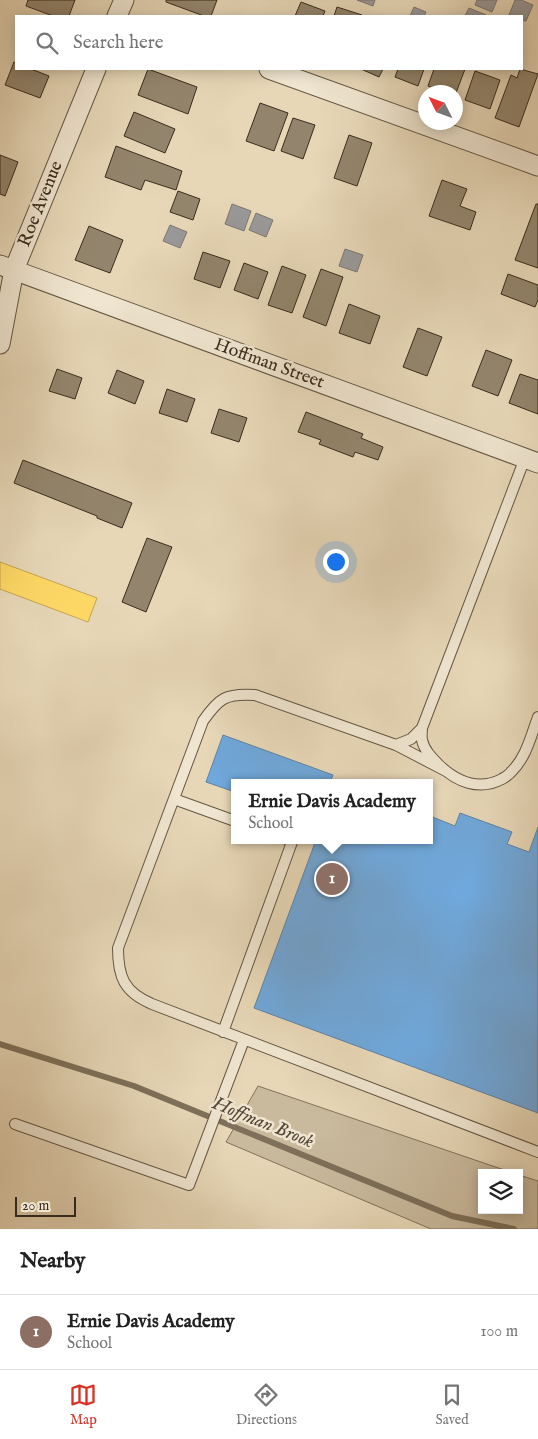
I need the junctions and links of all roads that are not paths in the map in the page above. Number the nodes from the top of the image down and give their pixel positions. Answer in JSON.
{"nodes":[{"id":1,"x":96,"y":70,"type":"edge"},
{"id":2,"x":272,"y":70,"type":"edge"},
{"id":3,"x":538,"y":166,"type":"edge"},
{"id":4,"x":7,"y":267,"type":"edge"},
{"id":5,"x":0,"y":344,"type":"edge"},
{"id":6,"x":531,"y":461,"type":"edge"},
{"id":7,"x":538,"y":717,"type":"edge"},
{"id":8,"x":422,"y":728,"type":"junction"},
{"id":9,"x":396,"y":745,"type":"junction"},
{"id":10,"x":444,"y":770,"type":"junction"},
{"id":11,"x":174,"y":799,"type":"junction"},
{"id":12,"x":231,"y":820,"type":"edge"},
{"id":13,"x":291,"y":844,"type":"edge"},
{"id":14,"x":223,"y":1032,"type":"junction"},
{"id":15,"x":244,"y":1040,"type":"junction"},
{"id":16,"x":15,"y":1124,"type":"dead end"},
{"id":17,"x":538,"y":1152,"type":"edge"}],
"edges":[{"from":1,"to":4,"type":"street","name":"Roe Avenue"},
{"from":2,"to":3,"type":"street"},
{"from":4,"to":5,"type":"street","name":"Roe Avenue"},
{"from":4,"to":6,"type":"street","name":"Hoffman Street"},
{"from":6,"to":8,"type":"lane"},
{"from":7,"to":10,"type":"lane"},
{"from":8,"to":9,"type":"lane"},
{"from":8,"to":10,"type":"lane"},
{"from":9,"to":10,"type":"lane"},
{"from":9,"to":11,"type":"lane"},
{"from":11,"to":12,"type":"lane"},
{"from":11,"to":14,"type":"lane"},
{"from":13,"to":14,"type":"lane"},
{"from":14,"to":15,"type":"lane"},
{"from":15,"to":16,"type":"lane"},
{"from":15,"to":17,"type":"lane"}]}
